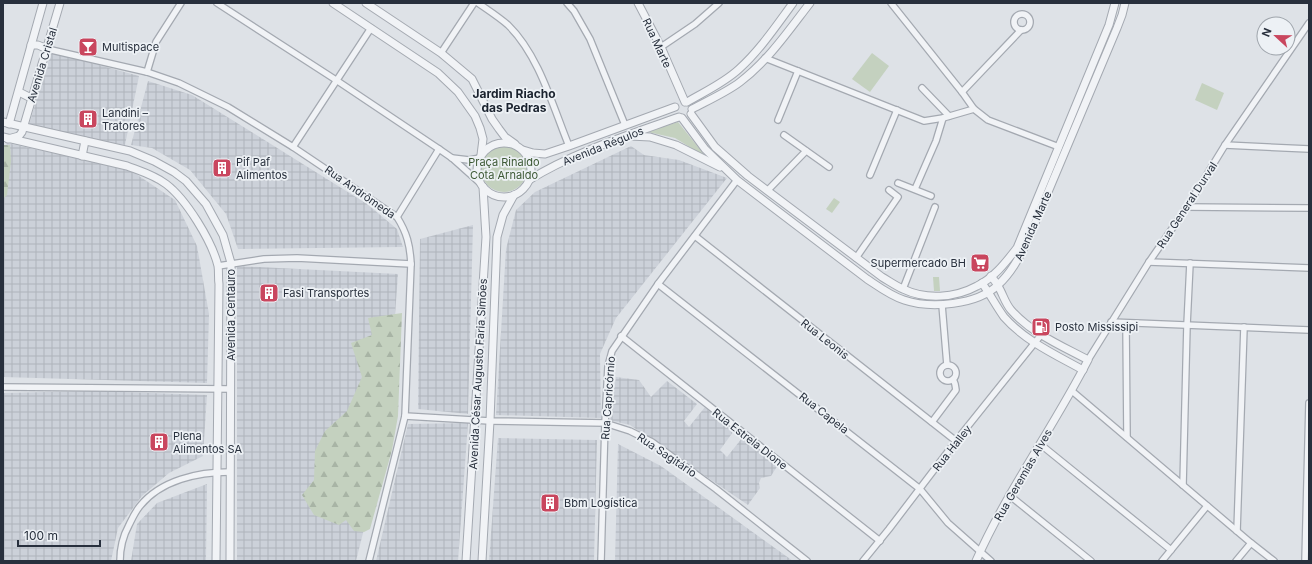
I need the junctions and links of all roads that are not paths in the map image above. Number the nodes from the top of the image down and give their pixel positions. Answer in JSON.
{"nodes":[{"id":1,"x":43,"y":3,"type":"edge"},
{"id":2,"x":60,"y":3,"type":"edge"},
{"id":3,"x":181,"y":3,"type":"edge"},
{"id":4,"x":216,"y":3,"type":"edge"},
{"id":5,"x":333,"y":3,"type":"edge"},
{"id":6,"x":366,"y":3,"type":"edge"},
{"id":7,"x":474,"y":3,"type":"edge"},
{"id":8,"x":478,"y":3,"type":"edge"},
{"id":9,"x":567,"y":3,"type":"edge"},
{"id":10,"x":638,"y":3,"type":"edge"},
{"id":11,"x":719,"y":3,"type":"edge"},
{"id":12,"x":794,"y":3,"type":"edge"},
{"id":13,"x":810,"y":3,"type":"edge"},
{"id":14,"x":891,"y":3,"type":"edge"},
{"id":15,"x":1115,"y":3,"type":"edge"},
{"id":16,"x":1125,"y":3,"type":"edge"},
{"id":17,"x":1309,"y":23,"type":"edge"},
{"id":18,"x":1109,"y":25,"type":"junction"},
{"id":19,"x":371,"y":28,"type":"junction"},
{"id":20,"x":1117,"y":28,"type":"junction"},
{"id":21,"x":1021,"y":30,"type":"dead end"},
{"id":22,"x":31,"y":45,"type":"junction"},
{"id":23,"x":661,"y":47,"type":"junction"},
{"id":24,"x":47,"y":49,"type":"junction"},
{"id":25,"x":441,"y":53,"type":"junction"},
{"id":26,"x":765,"y":58,"type":"junction"},
{"id":27,"x":798,"y":71,"type":"junction"},
{"id":28,"x":147,"y":72,"type":"junction"},
{"id":29,"x":336,"y":80,"type":"junction"},
{"id":30,"x":922,"y":88,"type":"dead end"},
{"id":31,"x":19,"y":92,"type":"junction"},
{"id":32,"x":962,"y":92,"type":"junction"},
{"id":33,"x":33,"y":96,"type":"junction"},
{"id":34,"x":682,"y":104,"type":"junction"},
{"id":35,"x":974,"y":109,"type":"junction"},
{"id":36,"x":897,"y":110,"type":"junction"},
{"id":37,"x":691,"y":111,"type":"junction"},
{"id":38,"x":949,"y":116,"type":"junction"},
{"id":39,"x":680,"y":118,"type":"junction"},
{"id":40,"x":943,"y":118,"type":"junction"},
{"id":41,"x":778,"y":120,"type":"dead end"},
{"id":42,"x":6,"y":123,"type":"edge"},
{"id":43,"x":625,"y":125,"type":"junction"},
{"id":44,"x":23,"y":127,"type":"junction"},
{"id":45,"x":784,"y":135,"type":"dead end"},
{"id":46,"x":624,"y":136,"type":"junction"},
{"id":47,"x":6,"y":138,"type":"edge"},
{"id":48,"x":84,"y":141,"type":"junction"},
{"id":49,"x":515,"y":144,"type":"junction"},
{"id":50,"x":1226,"y":145,"type":"junction"},
{"id":51,"x":293,"y":146,"type":"junction"},
{"id":52,"x":569,"y":146,"type":"junction"},
{"id":53,"x":439,"y":149,"type":"junction"},
{"id":54,"x":1062,"y":149,"type":"junction"},
{"id":55,"x":1309,"y":149,"type":"edge"},
{"id":56,"x":523,"y":150,"type":"junction"},
{"id":57,"x":806,"y":151,"type":"junction"},
{"id":58,"x":82,"y":156,"type":"junction"},
{"id":59,"x":480,"y":156,"type":"junction"},
{"id":60,"x":452,"y":158,"type":"junction"},
{"id":61,"x":829,"y":167,"type":"dead end"},
{"id":62,"x":726,"y":170,"type":"junction"},
{"id":63,"x":870,"y":175,"type":"dead end"},
{"id":64,"x":529,"y":180,"type":"junction"},
{"id":65,"x":737,"y":180,"type":"junction"},
{"id":66,"x":898,"y":183,"type":"dead end"},
{"id":67,"x":482,"y":185,"type":"junction"},
{"id":68,"x":915,"y":189,"type":"junction"},
{"id":69,"x":768,"y":190,"type":"junction"},
{"id":70,"x":889,"y":190,"type":"dead end"},
{"id":71,"x":514,"y":195,"type":"junction"},
{"id":72,"x":931,"y":196,"type":"dead end"},
{"id":73,"x":762,"y":199,"type":"junction"},
{"id":74,"x":935,"y":207,"type":"dead end"},
{"id":75,"x":1187,"y":207,"type":"junction"},
{"id":76,"x":1309,"y":208,"type":"edge"},
{"id":77,"x":397,"y":217,"type":"junction"},
{"id":78,"x":695,"y":236,"type":"junction"},
{"id":79,"x":856,"y":258,"type":"junction"},
{"id":80,"x":1149,"y":262,"type":"junction"},
{"id":81,"x":231,"y":263,"type":"junction"},
{"id":82,"x":411,"y":264,"type":"junction"},
{"id":83,"x":1190,"y":264,"type":"junction"},
{"id":84,"x":218,"y":266,"type":"junction"},
{"id":85,"x":1309,"y":268,"type":"edge"},
{"id":86,"x":991,"y":276,"type":"junction"},
{"id":87,"x":982,"y":283,"type":"junction"},
{"id":88,"x":658,"y":284,"type":"junction"},
{"id":89,"x":998,"y":286,"type":"junction"},
{"id":90,"x":903,"y":289,"type":"junction"},
{"id":91,"x":989,"y":292,"type":"junction"},
{"id":92,"x":941,"y":296,"type":"junction"},
{"id":93,"x":942,"y":305,"type":"junction"},
{"id":94,"x":1111,"y":322,"type":"junction"},
{"id":95,"x":1126,"y":324,"type":"junction"},
{"id":96,"x":1187,"y":325,"type":"junction"},
{"id":97,"x":1244,"y":327,"type":"junction"},
{"id":98,"x":1309,"y":330,"type":"edge"},
{"id":99,"x":1041,"y":334,"type":"junction"},
{"id":100,"x":621,"y":336,"type":"junction"},
{"id":101,"x":1035,"y":343,"type":"junction"},
{"id":102,"x":1088,"y":360,"type":"junction"},
{"id":103,"x":947,"y":365,"type":"junction"},
{"id":104,"x":1083,"y":370,"type":"junction"},
{"id":105,"x":953,"y":379,"type":"junction"},
{"id":106,"x":3,"y":387,"type":"edge"},
{"id":107,"x":217,"y":389,"type":"junction"},
{"id":108,"x":231,"y":389,"type":"junction"},
{"id":109,"x":1072,"y":391,"type":"junction"},
{"id":110,"x":1309,"y":403,"type":"edge"},
{"id":111,"x":405,"y":416,"type":"junction"},
{"id":112,"x":475,"y":420,"type":"junction"},
{"id":113,"x":490,"y":422,"type":"junction"},
{"id":114,"x":932,"y":422,"type":"junction"},
{"id":115,"x":605,"y":423,"type":"junction"},
{"id":116,"x":1126,"y":437,"type":"junction"},
{"id":117,"x":956,"y":441,"type":"junction"},
{"id":118,"x":1040,"y":444,"type":"junction"},
{"id":119,"x":216,"y":472,"type":"junction"},
{"id":120,"x":230,"y":472,"type":"junction"},
{"id":121,"x":1183,"y":485,"type":"junction"},
{"id":122,"x":920,"y":489,"type":"junction"},
{"id":123,"x":1010,"y":495,"type":"junction"},
{"id":124,"x":1207,"y":506,"type":"junction"},
{"id":125,"x":1308,"y":525,"type":"edge"},
{"id":126,"x":1237,"y":531,"type":"junction"},
{"id":127,"x":880,"y":541,"type":"junction"},
{"id":128,"x":1251,"y":543,"type":"junction"},
{"id":129,"x":1170,"y":550,"type":"junction"},
{"id":130,"x":980,"y":552,"type":"junction"},
{"id":131,"x":120,"y":561,"type":"edge"},
{"id":132,"x":216,"y":561,"type":"edge"},
{"id":133,"x":230,"y":561,"type":"edge"},
{"id":134,"x":369,"y":561,"type":"edge"},
{"id":135,"x":466,"y":561,"type":"edge"},
{"id":136,"x":482,"y":561,"type":"edge"},
{"id":137,"x":601,"y":561,"type":"edge"},
{"id":138,"x":807,"y":561,"type":"edge"},
{"id":139,"x":863,"y":561,"type":"edge"},
{"id":140,"x":976,"y":561,"type":"edge"},
{"id":141,"x":991,"y":561,"type":"edge"},
{"id":142,"x":1090,"y":561,"type":"edge"},
{"id":143,"x":1162,"y":561,"type":"edge"},
{"id":144,"x":1236,"y":561,"type":"edge"},
{"id":145,"x":1274,"y":561,"type":"edge"},
{"id":146,"x":1305,"y":561,"type":"edge"}],
"edges":[{"from":1,"to":22,"type":"street","name":"Avenida Cristal"},
{"from":2,"to":24,"type":"street","name":"Avenida Cristal"},
{"from":3,"to":28,"type":"street"},
{"from":4,"to":29,"type":"street"},
{"from":5,"to":19,"type":"street"},
{"from":6,"to":25,"type":"street"},
{"from":7,"to":25,"type":"street"},
{"from":8,"to":52,"type":"street"},
{"from":9,"to":43,"type":"street"},
{"from":10,"to":23,"type":"street","name":"Rua Marte"},
{"from":11,"to":23,"type":"street"},
{"from":12,"to":34,"type":"street","name":"Avenida Régulos"},
{"from":13,"to":26,"type":"street"},
{"from":14,"to":32,"type":"street"},
{"from":15,"to":18,"type":"street","name":"Avenida Marte"},
{"from":16,"to":20,"type":"street","name":"Avenida Marte"},
{"from":17,"to":50,"type":"street","name":"Rua General Durval"},
{"from":18,"to":20,"type":"street"},
{"from":18,"to":54,"type":"street","name":"Avenida Marte"},
{"from":19,"to":29,"type":"street"},
{"from":19,"to":59,"type":"street"},
{"from":20,"to":54,"type":"street","name":"Avenida Marte"},
{"from":21,"to":32,"type":"street"},
{"from":22,"to":24,"type":"street"},
{"from":22,"to":31,"type":"street","name":"Avenida Cristal"},
{"from":23,"to":34,"type":"street","name":"Rua Marte"},
{"from":24,"to":28,"type":"street","name":"Rua Andrômeda"},
{"from":24,"to":33,"type":"street","name":"Avenida Cristal"},
{"from":25,"to":49,"type":"street"},
{"from":26,"to":27,"type":"street"},
{"from":26,"to":37,"type":"street"},
{"from":27,"to":36,"type":"street"},
{"from":27,"to":41,"type":"street"},
{"from":28,"to":51,"type":"street","name":"Rua Andrômeda"},
{"from":29,"to":51,"type":"street"},
{"from":29,"to":53,"type":"street"},
{"from":30,"to":38,"type":"street"},
{"from":31,"to":33,"type":"street"},
{"from":31,"to":42,"type":"street","name":"Avenida Cristal"},
{"from":32,"to":35,"type":"street"},
{"from":33,"to":44,"type":"street","name":"Avenida Cristal"},
{"from":34,"to":37,"type":"street"},
{"from":34,"to":39,"type":"street"},
{"from":34,"to":43,"type":"street","name":"Avenida Régulos"},
{"from":35,"to":38,"type":"street"},
{"from":35,"to":54,"type":"street"},
{"from":36,"to":40,"type":"street"},
{"from":36,"to":63,"type":"street"},
{"from":37,"to":39,"type":"street"},
{"from":37,"to":69,"type":"street","name":"Avenida Marte"},
{"from":38,"to":40,"type":"street"},
{"from":39,"to":46,"type":"street","name":"Avenida Régulos"},
{"from":39,"to":62,"type":"street","name":"Avenida Marte"},
{"from":40,"to":68,"type":"street"},
{"from":42,"to":44,"type":"street","name":"Avenida Centauro"},
{"from":43,"to":52,"type":"street","name":"Avenida Régulos"},
{"from":44,"to":47,"type":"street"},
{"from":44,"to":48,"type":"street","name":"Avenida Centauro"},
{"from":45,"to":57,"type":"street"},
{"from":46,"to":62,"type":"street"},
{"from":46,"to":64,"type":"street","name":"Avenida Régulos"},
{"from":47,"to":58,"type":"street","name":"Avenida Centauro"},
{"from":48,"to":58,"type":"street"},
{"from":48,"to":81,"type":"street","name":"Avenida Centauro"},
{"from":49,"to":56,"type":"street"},
{"from":49,"to":59,"type":"street"},
{"from":50,"to":55,"type":"street"},
{"from":50,"to":75,"type":"street","name":"Rua General Durval"},
{"from":51,"to":77,"type":"street","name":"Rua Andrômeda"},
{"from":52,"to":56,"type":"street","name":"Avenida Régulos"},
{"from":53,"to":60,"type":"street"},
{"from":53,"to":77,"type":"street"},
{"from":54,"to":86,"type":"street","name":"Avenida Marte"},
{"from":54,"to":89,"type":"street","name":"Avenida Marte"},
{"from":56,"to":64,"type":"street"},
{"from":57,"to":61,"type":"street"},
{"from":57,"to":69,"type":"street"},
{"from":58,"to":84,"type":"street","name":"Avenida Centauro"},
{"from":59,"to":60,"type":"street"},
{"from":59,"to":67,"type":"street"},
{"from":60,"to":67,"type":"street"},
{"from":62,"to":65,"type":"street","name":"Avenida Marte"},
{"from":64,"to":71,"type":"street"},
{"from":65,"to":73,"type":"street","name":"Avenida Marte"},
{"from":65,"to":78,"type":"street","name":"Rua Capricórnio"},
{"from":66,"to":68,"type":"street"},
{"from":67,"to":71,"type":"street"},
{"from":67,"to":112,"type":"street","name":"Avenida César Augusto Faria Simões"},
{"from":68,"to":72,"type":"street"},
{"from":69,"to":73,"type":"street"},
{"from":69,"to":79,"type":"street","name":"Avenida Marte"},
{"from":70,"to":79,"type":"street"},
{"from":71,"to":113,"type":"street","name":"Avenida César Augusto Faria Simões"},
{"from":73,"to":93,"type":"street","name":"Avenida Marte"},
{"from":74,"to":90,"type":"street"},
{"from":75,"to":76,"type":"street"},
{"from":75,"to":80,"type":"street","name":"Rua General Durval"},
{"from":77,"to":82,"type":"street","name":"Rua Andrômeda"},
{"from":78,"to":88,"type":"street","name":"Rua Capricórnio"},
{"from":78,"to":114,"type":"street","name":"Rua Leonis"},
{"from":79,"to":90,"type":"street","name":"Avenida Marte"},
{"from":80,"to":83,"type":"street"},
{"from":80,"to":94,"type":"street","name":"Rua General Durval"},
{"from":81,"to":82,"type":"street"},
{"from":81,"to":84,"type":"street"},
{"from":81,"to":108,"type":"street","name":"Avenida Centauro"},
{"from":82,"to":111,"type":"street","name":"Rua Andrômeda"},
{"from":83,"to":85,"type":"street"},
{"from":83,"to":96,"type":"street"},
{"from":84,"to":107,"type":"street","name":"Avenida Centauro"},
{"from":86,"to":87,"type":"street","name":"Avenida Marte"},
{"from":86,"to":89,"type":"street"},
{"from":87,"to":91,"type":"street"},
{"from":87,"to":92,"type":"street","name":"Avenida Marte"},
{"from":88,"to":100,"type":"street","name":"Rua Capricórnio"},
{"from":88,"to":122,"type":"street","name":"Rua Capela"},
{"from":89,"to":91,"type":"street","name":"Avenida Marte"},
{"from":89,"to":99,"type":"street"},
{"from":90,"to":92,"type":"street","name":"Avenida Marte"},
{"from":91,"to":93,"type":"street","name":"Avenida Marte"},
{"from":91,"to":101,"type":"street"},
{"from":92,"to":93,"type":"street"},
{"from":93,"to":103,"type":"street"},
{"from":94,"to":95,"type":"street"},
{"from":94,"to":102,"type":"street","name":"Rua General Durval"},
{"from":95,"to":96,"type":"street"},
{"from":95,"to":116,"type":"street"},
{"from":96,"to":97,"type":"street"},
{"from":96,"to":121,"type":"street"},
{"from":97,"to":98,"type":"street"},
{"from":97,"to":126,"type":"street"},
{"from":99,"to":101,"type":"street","name":"Rua Halley"},
{"from":99,"to":102,"type":"street"},
{"from":100,"to":115,"type":"street","name":"Rua Capricórnio"},
{"from":100,"to":127,"type":"street","name":"Rua Estrela Dione"},
{"from":101,"to":104,"type":"street"},
{"from":101,"to":117,"type":"street","name":"Rua Halley"},
{"from":102,"to":104,"type":"street","name":"Rua General Durval"},
{"from":103,"to":105,"type":"street"},
{"from":103,"to":105,"type":"street"},
{"from":104,"to":109,"type":"street","name":"Rua General Durval"},
{"from":105,"to":114,"type":"street"},
{"from":106,"to":107,"type":"street"},
{"from":107,"to":108,"type":"street"},
{"from":107,"to":119,"type":"street","name":"Avenida Centauro"},
{"from":108,"to":120,"type":"street","name":"Avenida Centauro"},
{"from":109,"to":116,"type":"street"},
{"from":109,"to":118,"type":"street","name":"Rua Geremias Alves"},
{"from":110,"to":125,"type":"street"},
{"from":111,"to":112,"type":"street","name":"Rua Sagitário"},
{"from":111,"to":134,"type":"street","name":"Rua Andrômeda"},
{"from":112,"to":113,"type":"street","name":"Rua Sagitário"},
{"from":112,"to":135,"type":"street","name":"Avenida César Augusto Faria Simões"},
{"from":113,"to":115,"type":"street","name":"Rua Sagitário"},
{"from":113,"to":136,"type":"street","name":"Avenida César Augusto Faria Simões"},
{"from":114,"to":117,"type":"street","name":"Rua Leonis"},
{"from":115,"to":137,"type":"street","name":"Rua Capricórnio"},
{"from":115,"to":138,"type":"street","name":"Rua Sagitário"},
{"from":116,"to":121,"type":"street"},
{"from":117,"to":122,"type":"street","name":"Rua Halley"},
{"from":118,"to":123,"type":"street","name":"Rua Geremias Alves"},
{"from":118,"to":129,"type":"street"},
{"from":119,"to":120,"type":"street"},
{"from":119,"to":131,"type":"street"},
{"from":119,"to":132,"type":"street","name":"Avenida Centauro"},
{"from":120,"to":133,"type":"street","name":"Avenida Centauro"},
{"from":121,"to":124,"type":"street"},
{"from":122,"to":127,"type":"street","name":"Rua Halley"},
{"from":122,"to":130,"type":"street","name":"Rua Capela"},
{"from":123,"to":130,"type":"street","name":"Rua Geremias Alves"},
{"from":123,"to":142,"type":"street"},
{"from":124,"to":126,"type":"street"},
{"from":124,"to":129,"type":"street"},
{"from":125,"to":146,"type":"street"},
{"from":126,"to":128,"type":"street"},
{"from":127,"to":139,"type":"street","name":"Rua Halley"},
{"from":128,"to":144,"type":"street"},
{"from":128,"to":145,"type":"street"},
{"from":129,"to":143,"type":"street"},
{"from":130,"to":140,"type":"street","name":"Rua Geremias Alves"},
{"from":130,"to":141,"type":"street","name":"Rua Capela"}]}
